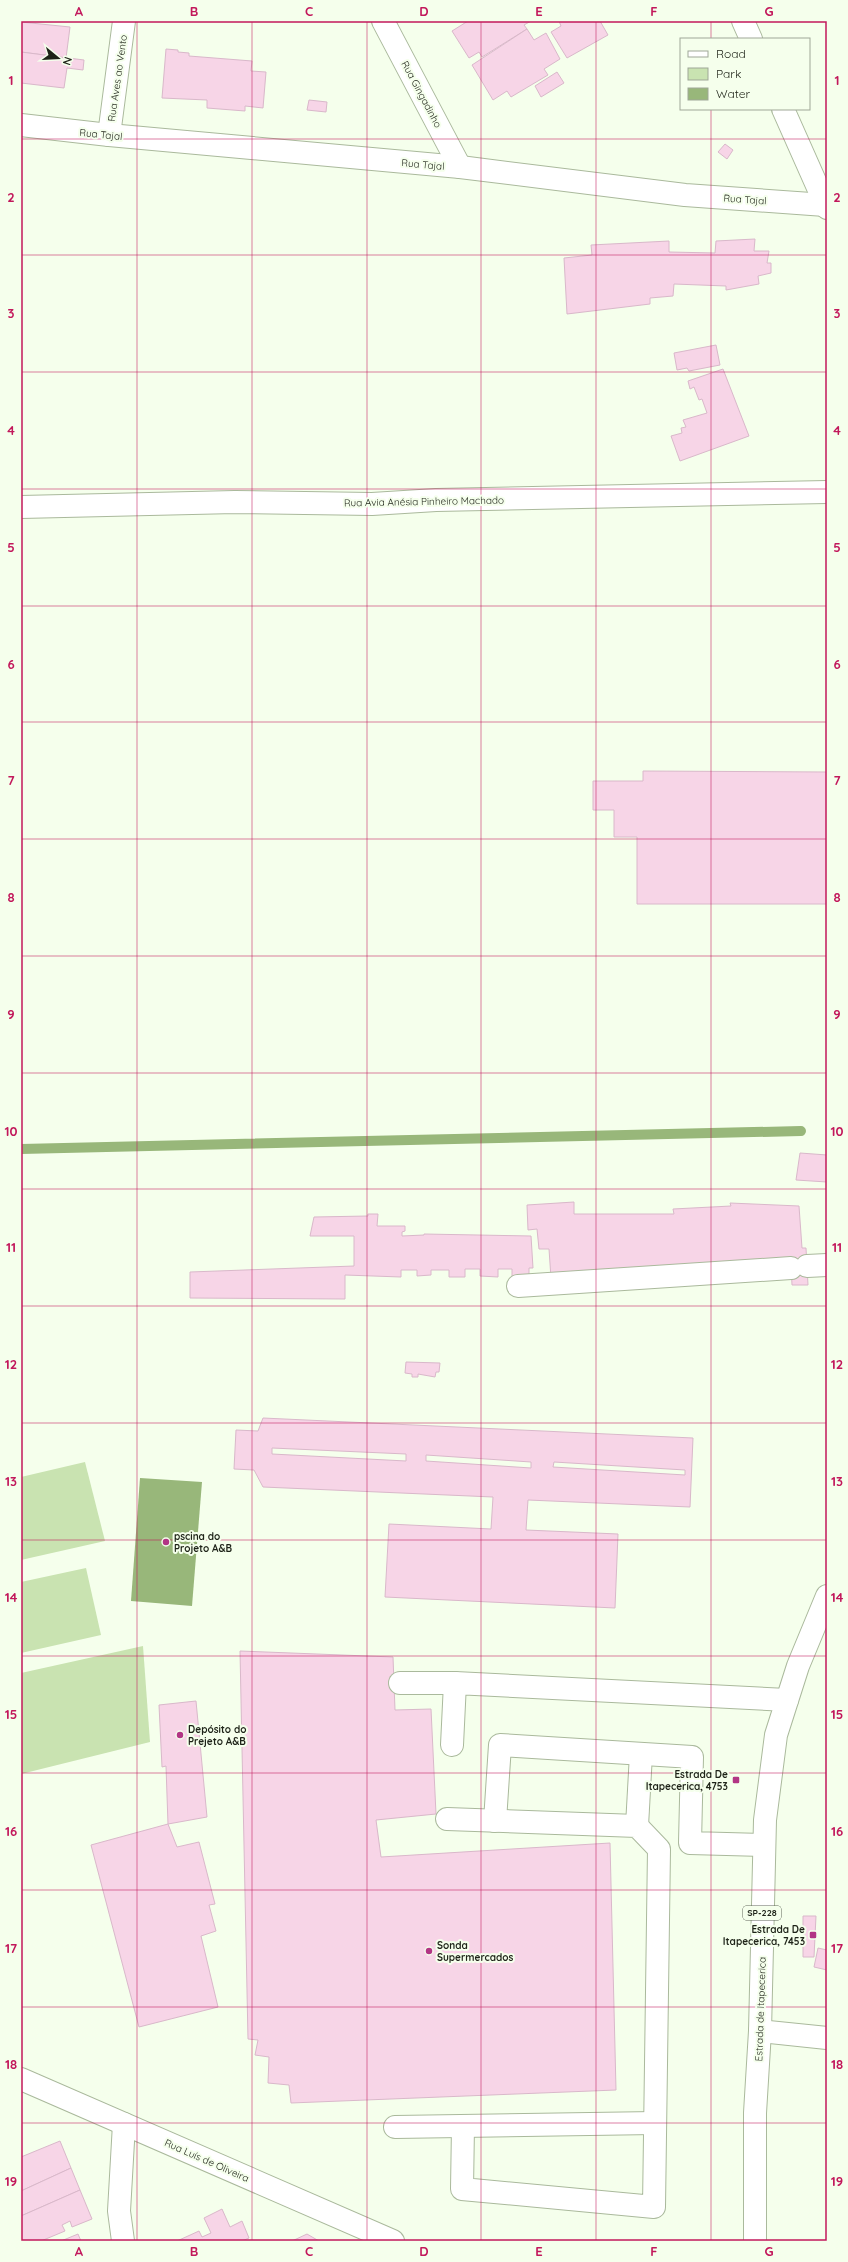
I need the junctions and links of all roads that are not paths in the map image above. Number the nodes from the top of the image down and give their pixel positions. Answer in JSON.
{"nodes":[{"id":1,"x":124,"y":21,"type":"edge"},
{"id":2,"x":383,"y":21,"type":"edge"},
{"id":3,"x":743,"y":21,"type":"edge"},
{"id":4,"x":752,"y":38,"type":"edge"},
{"id":5,"x":783,"y":110,"type":"edge"},
{"id":6,"x":21,"y":125,"type":"edge"},
{"id":7,"x":109,"y":135,"type":"junction"},
{"id":8,"x":460,"y":168,"type":"junction"},
{"id":9,"x":826,"y":207,"type":"edge"},
{"id":10,"x":827,"y":492,"type":"edge"},
{"id":11,"x":21,"y":507,"type":"edge"},
{"id":12,"x":808,"y":1266,"type":"edge"},
{"id":13,"x":518,"y":1286,"type":"dead end"},
{"id":14,"x":827,"y":1596,"type":"edge"},
{"id":15,"x":400,"y":1683,"type":"dead end"},
{"id":16,"x":455,"y":1683,"type":"junction"},
{"id":17,"x":787,"y":1700,"type":"junction"},
{"id":18,"x":452,"y":1745,"type":"dead end"},
{"id":19,"x":640,"y":1754,"type":"junction"},
{"id":20,"x":447,"y":1819,"type":"dead end"},
{"id":21,"x":495,"y":1821,"type":"junction"},
{"id":22,"x":637,"y":1826,"type":"junction"},
{"id":23,"x":763,"y":1845,"type":"junction"},
{"id":24,"x":760,"y":2032,"type":"junction"},
{"id":25,"x":827,"y":2038,"type":"edge"},
{"id":26,"x":21,"y":2079,"type":"edge"},
{"id":27,"x":655,"y":2123,"type":"junction"},
{"id":28,"x":124,"y":2124,"type":"junction"},
{"id":29,"x":463,"y":2126,"type":"junction"},
{"id":30,"x":395,"y":2127,"type":"dead end"},
{"id":31,"x":123,"y":2241,"type":"edge"},
{"id":32,"x":393,"y":2241,"type":"edge"},
{"id":33,"x":755,"y":2241,"type":"edge"}],
"edges":[{"from":1,"to":7,"type":"street","name":"Rua Aves ao Vento"},
{"from":2,"to":8,"type":"street","name":"Rua Gingadinho"},
{"from":3,"to":4,"type":"street"},
{"from":5,"to":9,"type":"street"},
{"from":6,"to":7,"type":"street","name":"Rua Tajal"},
{"from":7,"to":8,"type":"street","name":"Rua Tajal"},
{"from":8,"to":9,"type":"street","name":"Rua Tajal"},
{"from":10,"to":11,"type":"street","name":"Rua Avia Anésia Pinheiro Machado"},
{"from":12,"to":13,"type":"street"},
{"from":14,"to":17,"type":"street","name":"Estrada de Itapecerica","number":"SP-228"},
{"from":15,"to":16,"type":"street"},
{"from":16,"to":17,"type":"street"},
{"from":16,"to":18,"type":"street"},
{"from":17,"to":23,"type":"street","name":"Estrada de Itapecerica","number":"SP-228"},
{"from":19,"to":21,"type":"street"},
{"from":19,"to":22,"type":"street"},
{"from":19,"to":23,"type":"street"},
{"from":20,"to":21,"type":"street"},
{"from":21,"to":22,"type":"street"},
{"from":22,"to":27,"type":"street"},
{"from":23,"to":24,"type":"street","name":"Estrada de Itapecerica","number":"SP-228"},
{"from":24,"to":25,"type":"street"},
{"from":24,"to":33,"type":"street","name":"Estrada de Itapecerica","number":"SP-228"},
{"from":26,"to":28,"type":"street","name":"Rua Luís de Oliveira"},
{"from":27,"to":29,"type":"street"},
{"from":27,"to":29,"type":"street"},
{"from":28,"to":31,"type":"street"},
{"from":28,"to":32,"type":"street","name":"Rua Luís de Oliveira"},
{"from":29,"to":30,"type":"street"}]}
